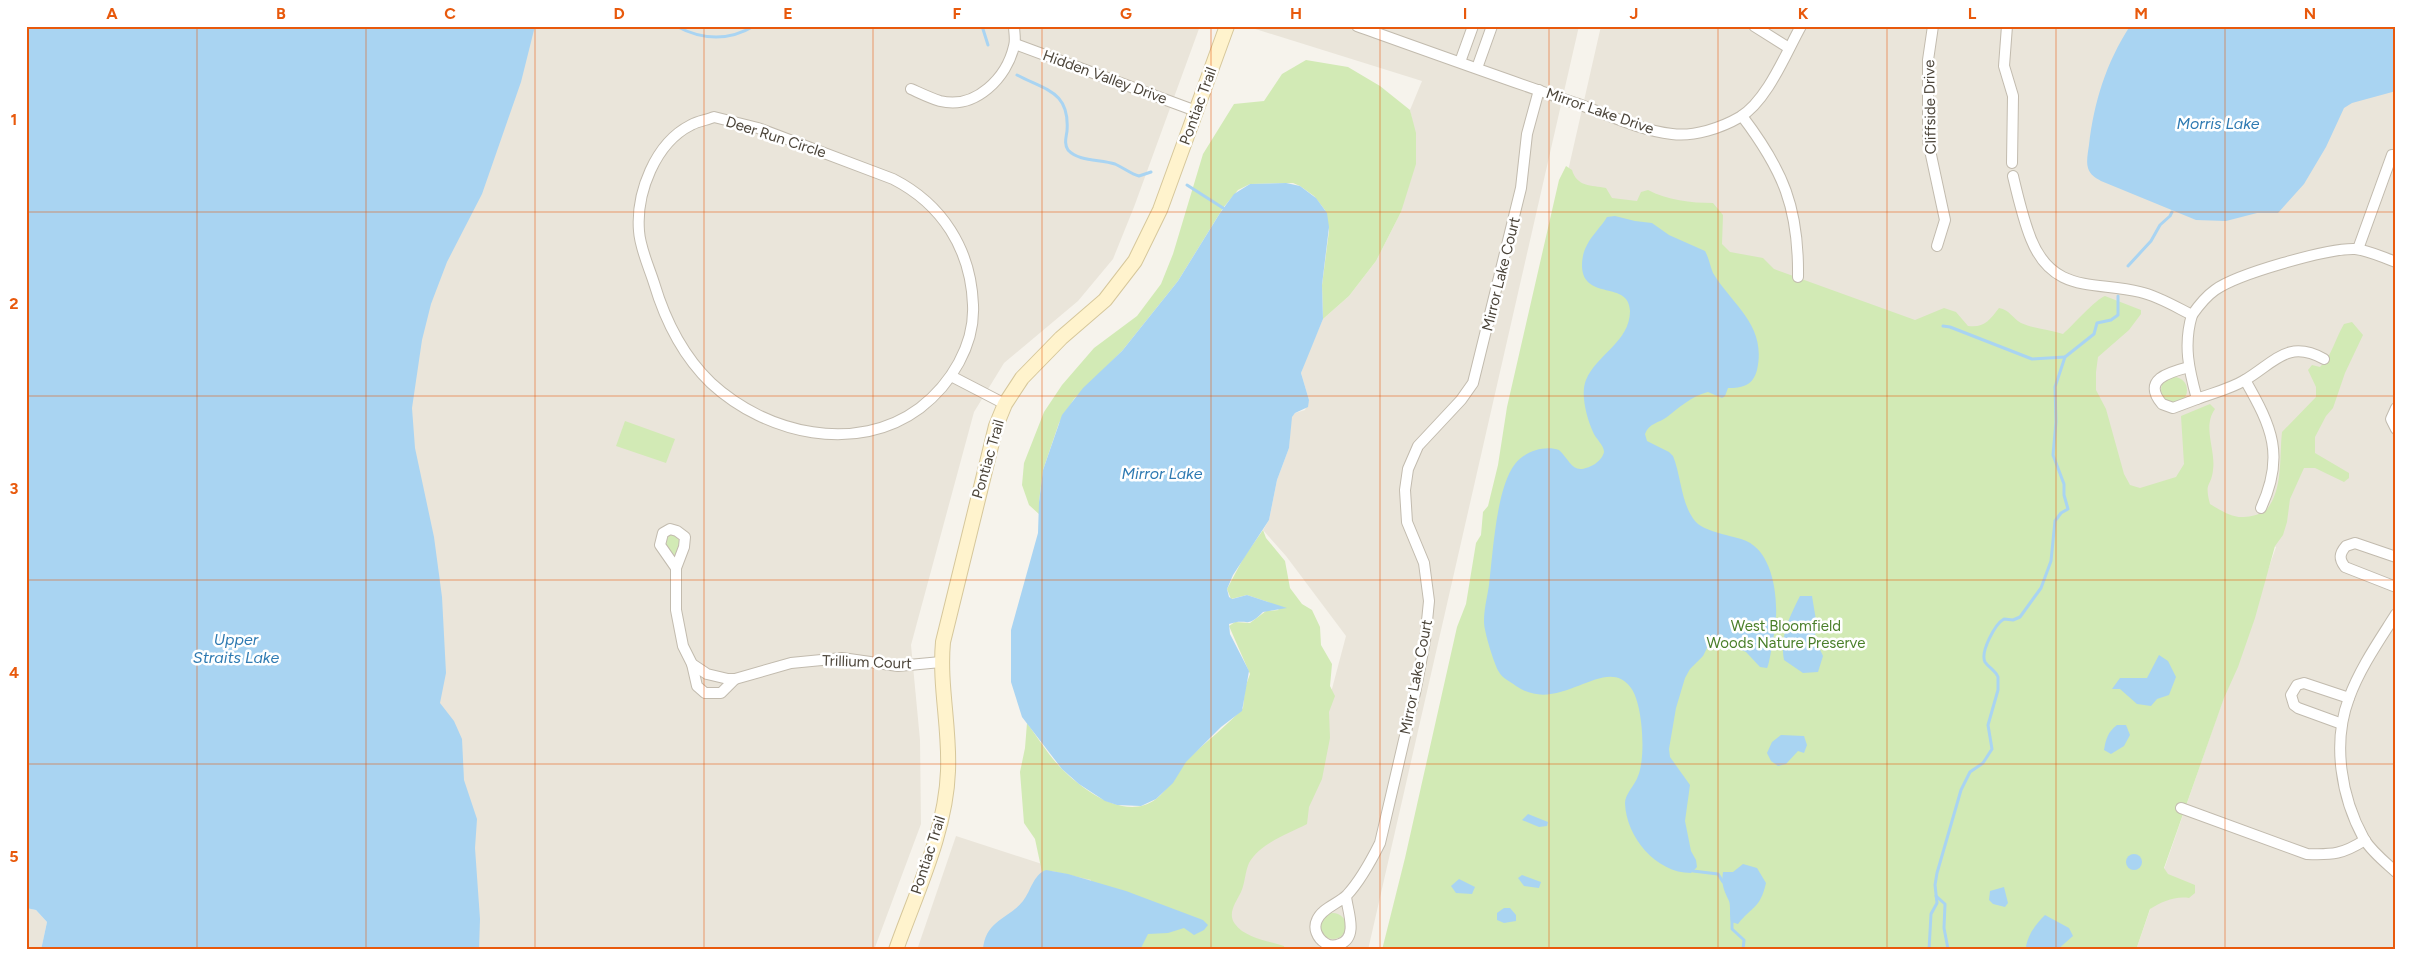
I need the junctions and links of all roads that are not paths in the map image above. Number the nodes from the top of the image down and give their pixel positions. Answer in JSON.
{"nodes":[{"id":1,"x":1014,"y":26,"type":"edge"},
{"id":2,"x":1227,"y":26,"type":"edge"},
{"id":3,"x":1357,"y":26,"type":"edge"},
{"id":4,"x":1473,"y":26,"type":"edge"},
{"id":5,"x":1492,"y":26,"type":"edge"},
{"id":6,"x":1754,"y":26,"type":"edge"},
{"id":7,"x":1801,"y":26,"type":"edge"},
{"id":8,"x":1933,"y":26,"type":"edge"},
{"id":9,"x":2006,"y":26,"type":"edge"},
{"id":10,"x":1015,"y":44,"type":"junction"},
{"id":11,"x":1789,"y":48,"type":"junction"},
{"id":12,"x":1460,"y":62,"type":"junction"},
{"id":13,"x":1478,"y":68,"type":"junction"},
{"id":14,"x":911,"y":89,"type":"dead end"},
{"id":15,"x":1539,"y":90,"type":"junction"},
{"id":16,"x":1196,"y":111,"type":"junction"},
{"id":17,"x":1742,"y":116,"type":"junction"},
{"id":18,"x":2396,"y":155,"type":"edge"},
{"id":19,"x":2012,"y":163,"type":"dead end"},
{"id":20,"x":2013,"y":176,"type":"dead end"},
{"id":21,"x":1937,"y":246,"type":"dead end"},
{"id":22,"x":2358,"y":249,"type":"junction"},
{"id":23,"x":2396,"y":262,"type":"edge"},
{"id":24,"x":1798,"y":277,"type":"dead end"},
{"id":25,"x":2192,"y":316,"type":"junction"},
{"id":26,"x":2324,"y":359,"type":"dead end"},
{"id":27,"x":2188,"y":368,"type":"junction"},
{"id":28,"x":951,"y":376,"type":"junction"},
{"id":29,"x":2245,"y":380,"type":"junction"},
{"id":30,"x":2198,"y":399,"type":"junction"},
{"id":31,"x":1005,"y":404,"type":"junction"},
{"id":32,"x":2396,"y":408,"type":"edge"},
{"id":33,"x":2396,"y":429,"type":"edge"},
{"id":34,"x":2261,"y":508,"type":"dead end"},
{"id":35,"x":2396,"y":557,"type":"edge"},
{"id":36,"x":676,"y":568,"type":"dead end"},
{"id":37,"x":2396,"y":587,"type":"edge"},
{"id":38,"x":2396,"y":614,"type":"edge"},
{"id":39,"x":941,"y":662,"type":"junction"},
{"id":40,"x":692,"y":664,"type":"junction"},
{"id":41,"x":735,"y":679,"type":"junction"},
{"id":42,"x":2349,"y":698,"type":"junction"},
{"id":43,"x":2342,"y":724,"type":"junction"},
{"id":44,"x":2181,"y":808,"type":"dead end"},
{"id":45,"x":2365,"y":840,"type":"junction"},
{"id":46,"x":2396,"y":872,"type":"edge"},
{"id":47,"x":1346,"y":896,"type":"junction"},
{"id":48,"x":896,"y":950,"type":"edge"}],
"edges":[{"from":1,"to":10,"type":"street"},
{"from":2,"to":16,"type":"main road","name":"Pontiac Trail"},
{"from":3,"to":12,"type":"street","name":"Mirror Lake Drive"},
{"from":4,"to":12,"type":"street"},
{"from":5,"to":13,"type":"street"},
{"from":6,"to":11,"type":"street"},
{"from":7,"to":11,"type":"street","name":"Mirror Lake Drive"},
{"from":8,"to":21,"type":"street","name":"Cliffside Drive"},
{"from":9,"to":19,"type":"street"},
{"from":10,"to":14,"type":"street"},
{"from":10,"to":16,"type":"street","name":"Hidden Valley Drive"},
{"from":11,"to":17,"type":"street","name":"Mirror Lake Drive"},
{"from":12,"to":13,"type":"street","name":"Mirror Lake Drive"},
{"from":13,"to":15,"type":"street","name":"Mirror Lake Drive"},
{"from":15,"to":17,"type":"street","name":"Mirror Lake Drive"},
{"from":15,"to":47,"type":"street","name":"Mirror Lake Court"},
{"from":16,"to":31,"type":"main road","name":"Pontiac Trail"},
{"from":17,"to":24,"type":"street"},
{"from":18,"to":22,"type":"street"},
{"from":20,"to":25,"type":"street"},
{"from":22,"to":23,"type":"street"},
{"from":22,"to":25,"type":"street"},
{"from":25,"to":27,"type":"street"},
{"from":26,"to":29,"type":"street"},
{"from":27,"to":30,"type":"street"},
{"from":27,"to":30,"type":"street"},
{"from":28,"to":28,"type":"street","name":"Deer Run Circle"},
{"from":28,"to":31,"type":"street"},
{"from":29,"to":30,"type":"street"},
{"from":29,"to":34,"type":"street"},
{"from":31,"to":39,"type":"main road","name":"Pontiac Trail"},
{"from":32,"to":33,"type":"street"},
{"from":35,"to":37,"type":"street"},
{"from":36,"to":40,"type":"street","name":"Trillium Court"},
{"from":38,"to":42,"type":"street"},
{"from":39,"to":41,"type":"street","name":"Trillium Court"},
{"from":39,"to":48,"type":"main road","name":"Pontiac Trail"},
{"from":40,"to":41,"type":"street","name":"Trillium Court"},
{"from":40,"to":41,"type":"street","name":"Trillium Court"},
{"from":42,"to":43,"type":"street"},
{"from":42,"to":43,"type":"street"},
{"from":43,"to":45,"type":"street"},
{"from":44,"to":45,"type":"street"},
{"from":45,"to":46,"type":"street"},
{"from":47,"to":47,"type":"street","name":"Mirror Lake Court"}]}
